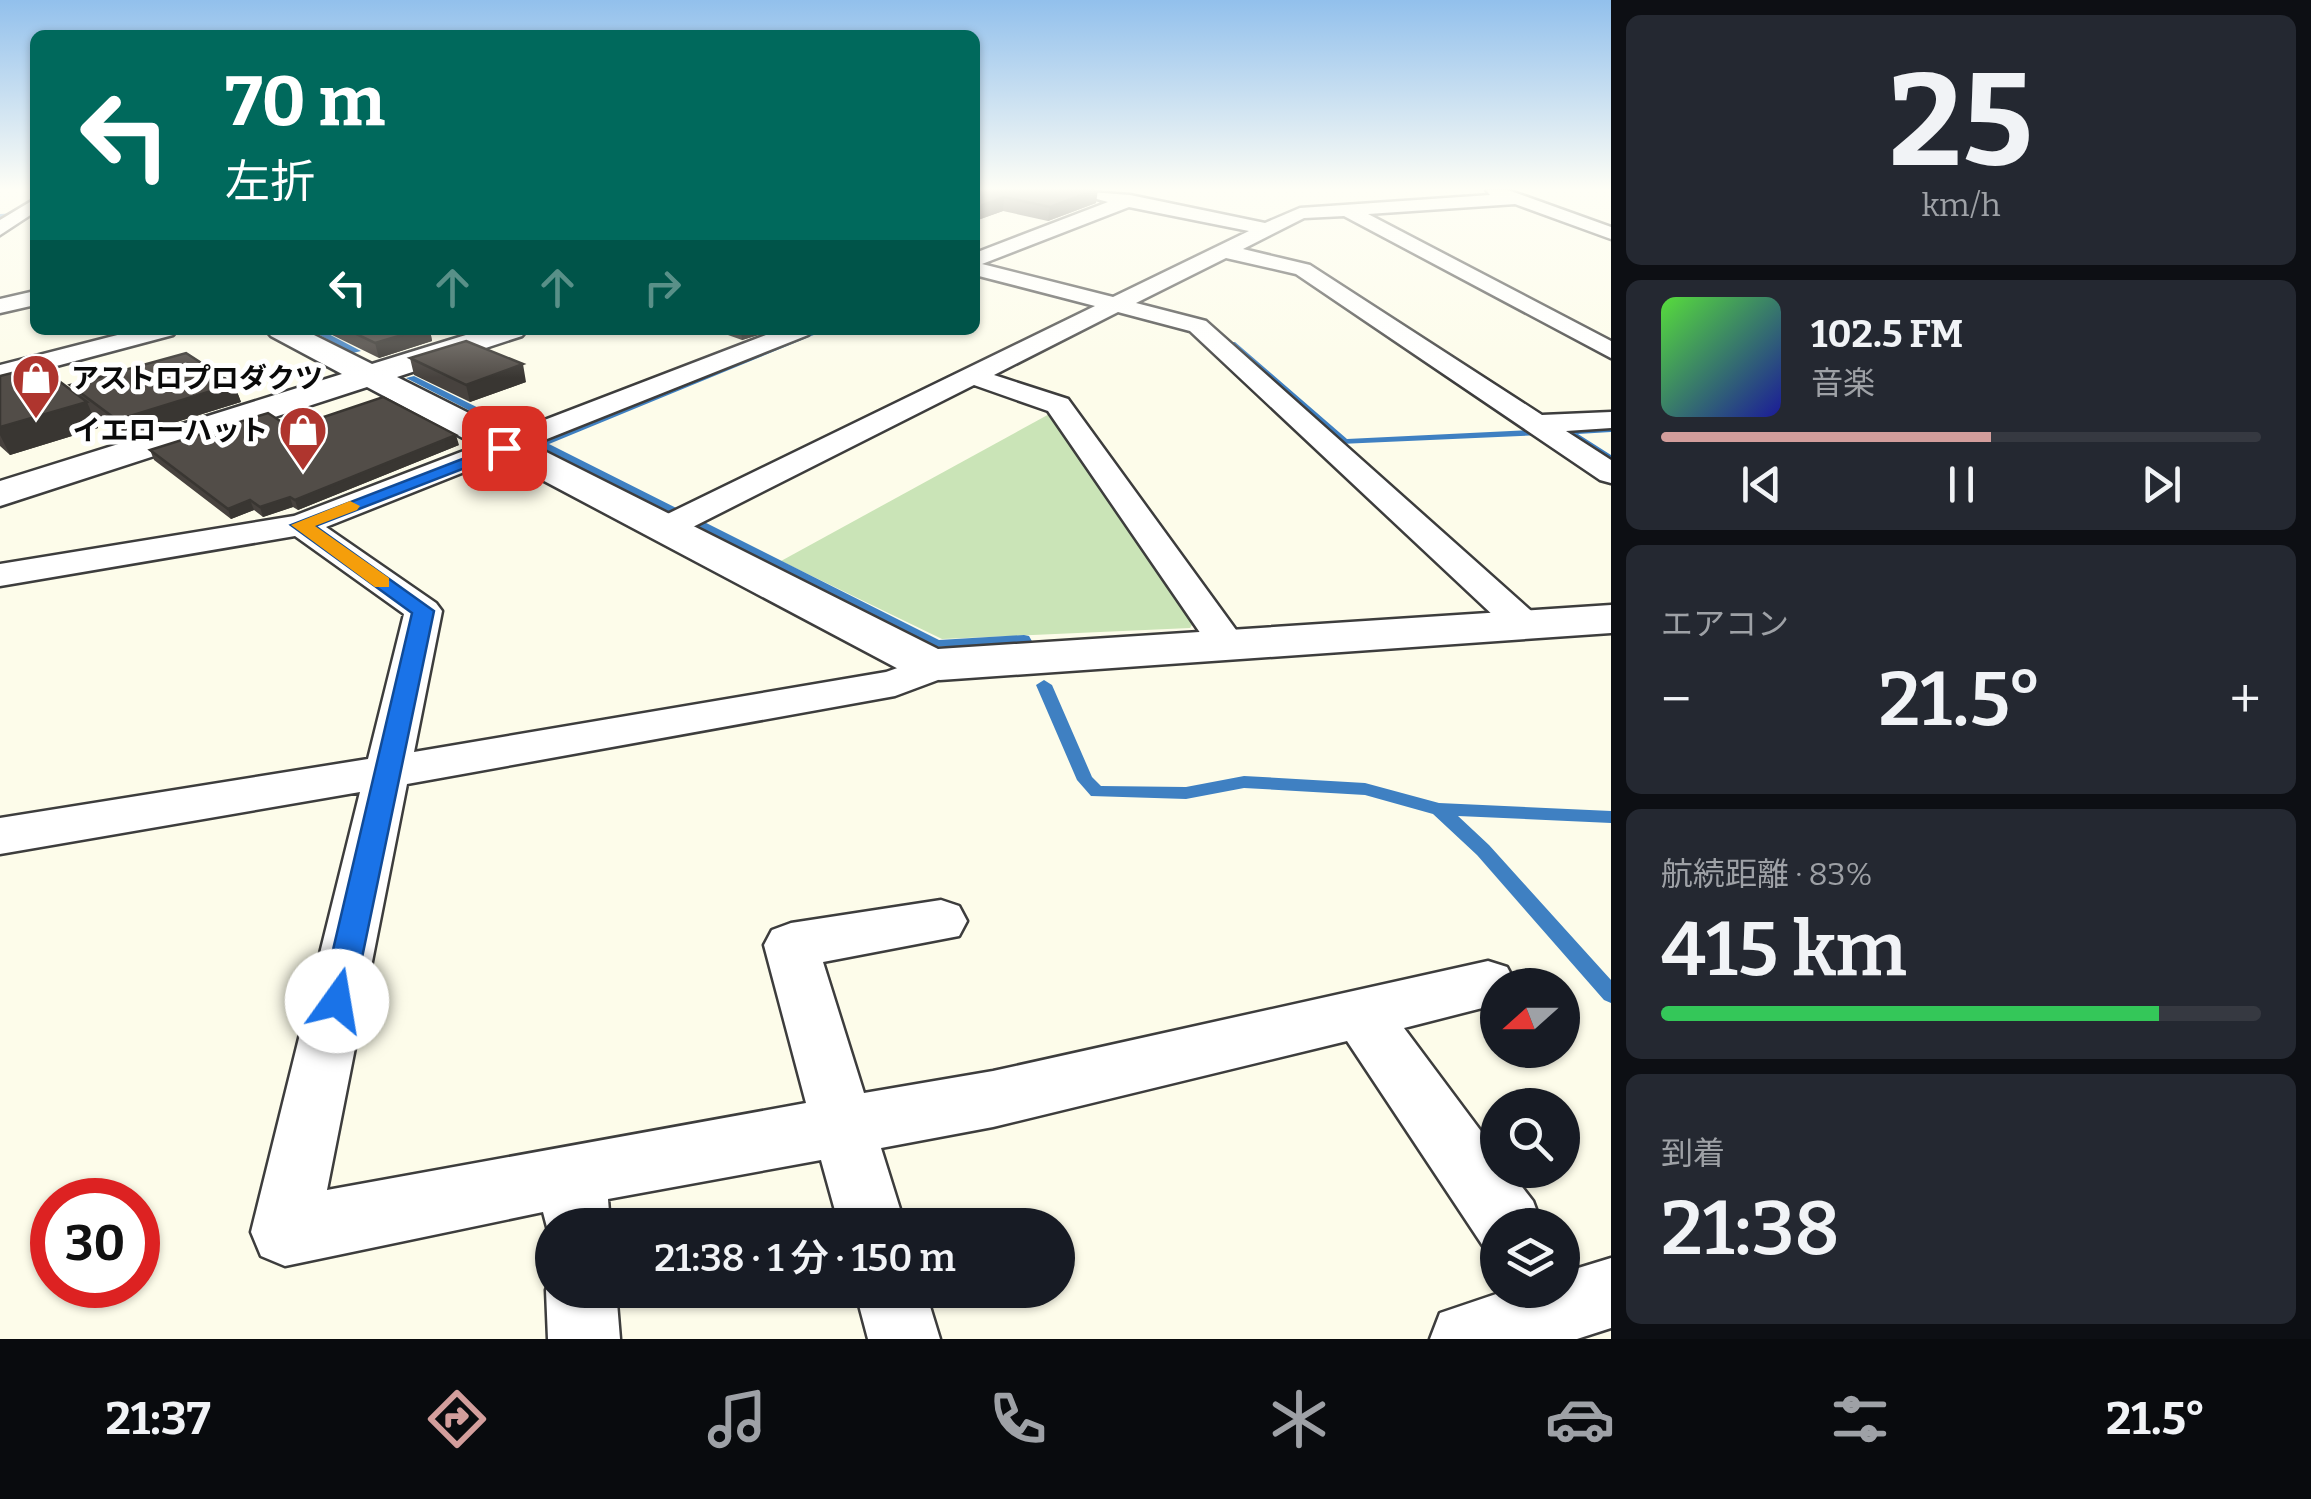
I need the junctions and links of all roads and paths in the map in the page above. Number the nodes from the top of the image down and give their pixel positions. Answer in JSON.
{"nodes":[{"id":1,"x":1221,"y":252,"type":"edge"},
{"id":2,"x":1231,"y":252,"type":"edge"},
{"id":3,"x":1427,"y":252,"type":"edge"},
{"id":4,"x":980,"y":269,"type":"edge"},
{"id":5,"x":30,"y":299,"type":"edge"},
{"id":6,"x":1120,"y":303,"type":"junction"},
{"id":7,"x":0,"y":306,"type":"edge"},
{"id":8,"x":146,"y":335,"type":"edge"},
{"id":9,"x":290,"y":335,"type":"edge"},
{"id":10,"x":453,"y":335,"type":"edge"},
{"id":11,"x":493,"y":335,"type":"edge"},
{"id":12,"x":787,"y":335,"type":"edge"},
{"id":13,"x":1611,"y":351,"type":"edge"},
{"id":14,"x":358,"y":371,"type":"junction"},
{"id":15,"x":0,"y":373,"type":"edge"},
{"id":16,"x":972,"y":376,"type":"junction"},
{"id":17,"x":1611,"y":420,"type":"edge"},
{"id":18,"x":1544,"y":429,"type":"junction"},
{"id":19,"x":521,"y":441,"type":"junction"},
{"id":20,"x":1611,"y":474,"type":"edge"},
{"id":21,"x":0,"y":475,"type":"edge"},
{"id":22,"x":0,"y":494,"type":"edge"},
{"id":23,"x":678,"y":522,"type":"junction"},
{"id":24,"x":300,"y":525,"type":"junction"},
{"id":25,"x":0,"y":575,"type":"edge"},
{"id":26,"x":1611,"y":619,"type":"edge"},
{"id":27,"x":1524,"y":625,"type":"junction"},
{"id":28,"x":1228,"y":646,"type":"junction"},
{"id":29,"x":940,"y":665,"type":"junction"},
{"id":30,"x":389,"y":771,"type":"junction"},
{"id":31,"x":0,"y":836,"type":"edge"},
{"id":32,"x":942,"y":921,"type":"dead end"},
{"id":33,"x":1480,"y":986,"type":"edge"},
{"id":34,"x":1360,"y":1012,"type":"junction"},
{"id":35,"x":844,"y":1126,"type":"junction"},
{"id":36,"x":576,"y":1200,"type":"edge"},
{"id":37,"x":867,"y":1208,"type":"edge"},
{"id":38,"x":1497,"y":1208,"type":"edge"},
{"id":39,"x":582,"y":1308,"type":"edge"},
{"id":40,"x":895,"y":1308,"type":"edge"},
{"id":41,"x":1548,"y":1308,"type":"edge"},
{"id":42,"x":584,"y":1339,"type":"edge"},
{"id":43,"x":904,"y":1339,"type":"edge"},
{"id":44,"x":1466,"y":1339,"type":"edge"}],
"edges":[{"from":1,"to":6,"type":"street"},
{"from":2,"to":18,"type":"street"},
{"from":3,"to":13,"type":"street"},
{"from":4,"to":6,"type":"street"},
{"from":5,"to":7,"type":"street"},
{"from":6,"to":16,"type":"street"},
{"from":6,"to":27,"type":"street"},
{"from":8,"to":15,"type":"street"},
{"from":9,"to":14,"type":"street"},
{"from":10,"to":14,"type":"street"},
{"from":11,"to":14,"type":"street"},
{"from":12,"to":19,"type":"street"},
{"from":14,"to":19,"type":"street"},
{"from":14,"to":21,"type":"street"},
{"from":14,"to":22,"type":"street"},
{"from":16,"to":23,"type":"street"},
{"from":16,"to":28,"type":"street"},
{"from":17,"to":18,"type":"street"},
{"from":18,"to":20,"type":"street"},
{"from":19,"to":23,"type":"street"},
{"from":19,"to":24,"type":"street"},
{"from":23,"to":29,"type":"street"},
{"from":24,"to":25,"type":"street"},
{"from":24,"to":30,"type":"street"},
{"from":26,"to":27,"type":"street"},
{"from":27,"to":28,"type":"street"},
{"from":28,"to":29,"type":"street"},
{"from":29,"to":30,"type":"street"},
{"from":30,"to":31,"type":"street"},
{"from":30,"to":36,"type":"street"},
{"from":32,"to":35,"type":"street"},
{"from":33,"to":34,"type":"street"},
{"from":34,"to":35,"type":"street"},
{"from":34,"to":38,"type":"street"},
{"from":35,"to":36,"type":"street"},
{"from":35,"to":37,"type":"street"},
{"from":39,"to":42,"type":"street"},
{"from":40,"to":43,"type":"street"},
{"from":41,"to":44,"type":"street"}]}
